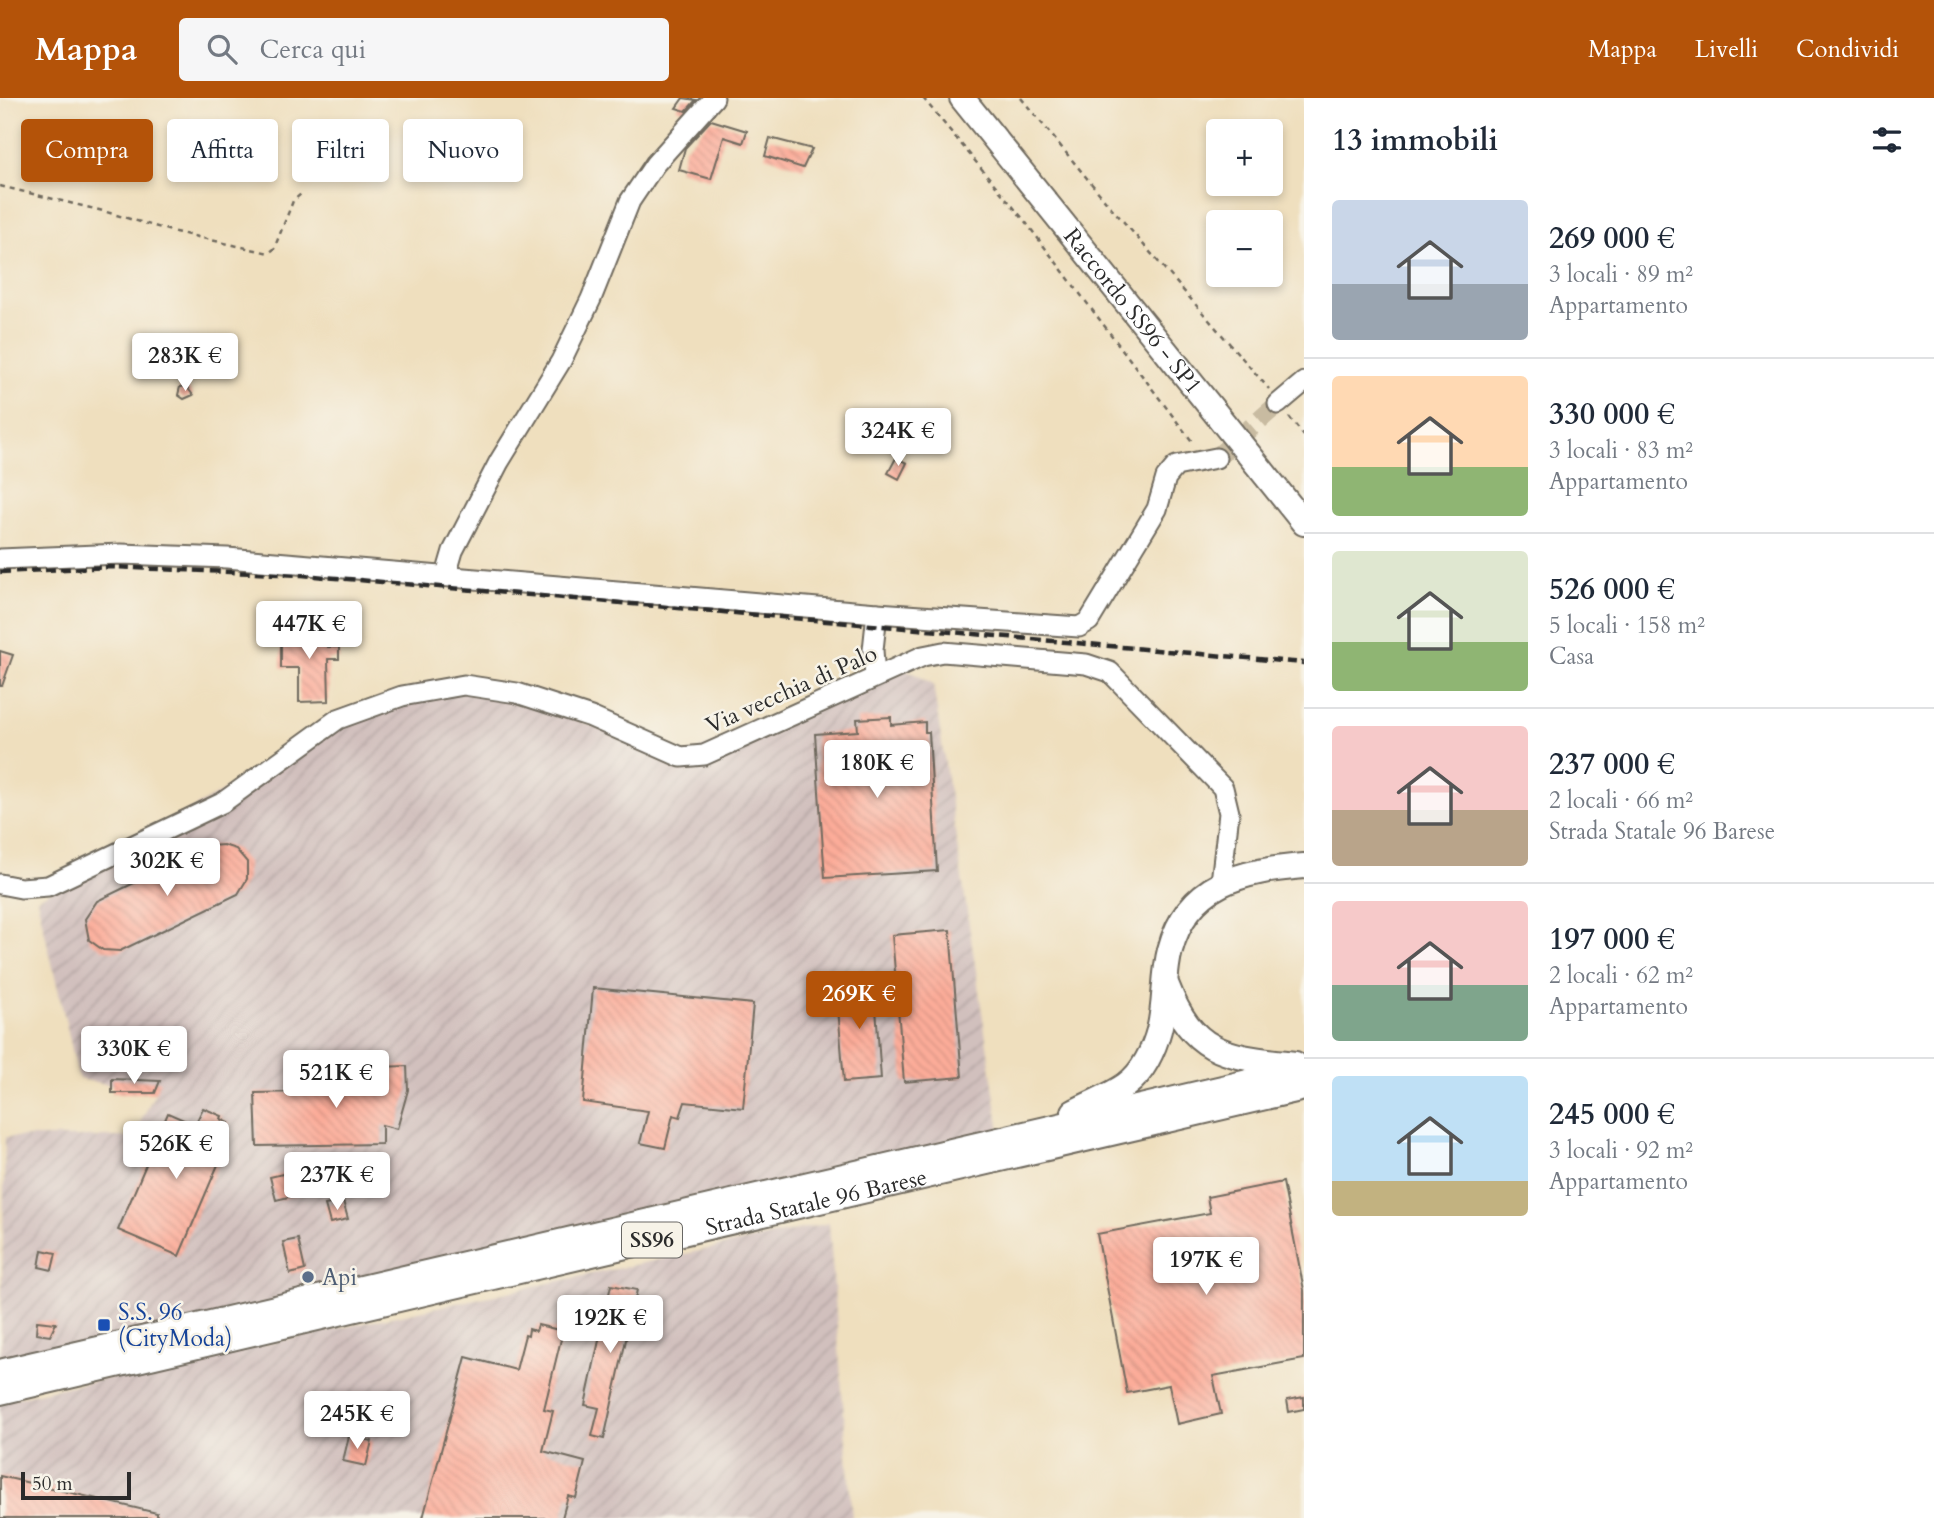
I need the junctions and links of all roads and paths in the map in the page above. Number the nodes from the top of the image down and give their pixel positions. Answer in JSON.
{"nodes":[{"id":1,"x":714,"y":98,"type":"edge"},
{"id":2,"x":923,"y":98,"type":"edge"},
{"id":3,"x":962,"y":98,"type":"edge"},
{"id":4,"x":984,"y":98,"type":"edge"},
{"id":5,"x":1021,"y":98,"type":"edge"},
{"id":6,"x":0,"y":186,"type":"edge"},
{"id":7,"x":302,"y":193,"type":"dead end"},
{"id":8,"x":1304,"y":382,"type":"edge"},
{"id":9,"x":1278,"y":404,"type":"junction"},
{"id":10,"x":1304,"y":436,"type":"edge"},
{"id":11,"x":1208,"y":459,"type":"joint"},
{"id":12,"x":1304,"y":497,"type":"edge"},
{"id":13,"x":1304,"y":523,"type":"edge"},
{"id":14,"x":0,"y":559,"type":"edge"},
{"id":15,"x":446,"y":575,"type":"junction"},
{"id":16,"x":877,"y":613,"type":"junction"},
{"id":17,"x":875,"y":677,"type":"junction"},
{"id":18,"x":1304,"y":866,"type":"edge"},
{"id":19,"x":1221,"y":882,"type":"junction"},
{"id":20,"x":0,"y":884,"type":"edge"},
{"id":21,"x":1166,"y":982,"type":"junction"},
{"id":22,"x":1304,"y":1067,"type":"edge"},
{"id":23,"x":1304,"y":1088,"type":"edge"},
{"id":24,"x":1038,"y":1130,"type":"junction"},
{"id":25,"x":0,"y":1372,"type":"edge"},
{"id":26,"x":0,"y":1392,"type":"edge"}],
"edges":[{"from":1,"to":15,"type":"street"},
{"from":2,"to":11,"type":"path"},
{"from":3,"to":13,"type":"main road","name":"Raccordo SS96 - SP1"},
{"from":4,"to":12,"type":"main road","name":"Raccordo SS96 - SP1"},
{"from":5,"to":9,"type":"path"},
{"from":6,"to":7,"type":"path"},
{"from":8,"to":9,"type":"street"},
{"from":9,"to":10,"type":"path"},
{"from":11,"to":16,"type":"street"},
{"from":14,"to":15,"type":"street"},
{"from":15,"to":16,"type":"street"},
{"from":16,"to":17,"type":"street"},
{"from":17,"to":19,"type":"street","name":"Via vecchia di Palo"},
{"from":17,"to":20,"type":"street","name":"Via vecchia di Palo"},
{"from":18,"to":19,"type":"main road"},
{"from":19,"to":21,"type":"main road"},
{"from":21,"to":22,"type":"main road"},
{"from":21,"to":24,"type":"main road"},
{"from":22,"to":24,"type":"main road","name":"Strada Statale 96 Barese","number":"SS96"},
{"from":23,"to":26,"type":"main road","name":"Strada Statale 96 Barese","number":"SS96"},
{"from":24,"to":25,"type":"main road","name":"Strada Statale 96 Barese","number":"SS96"}]}
